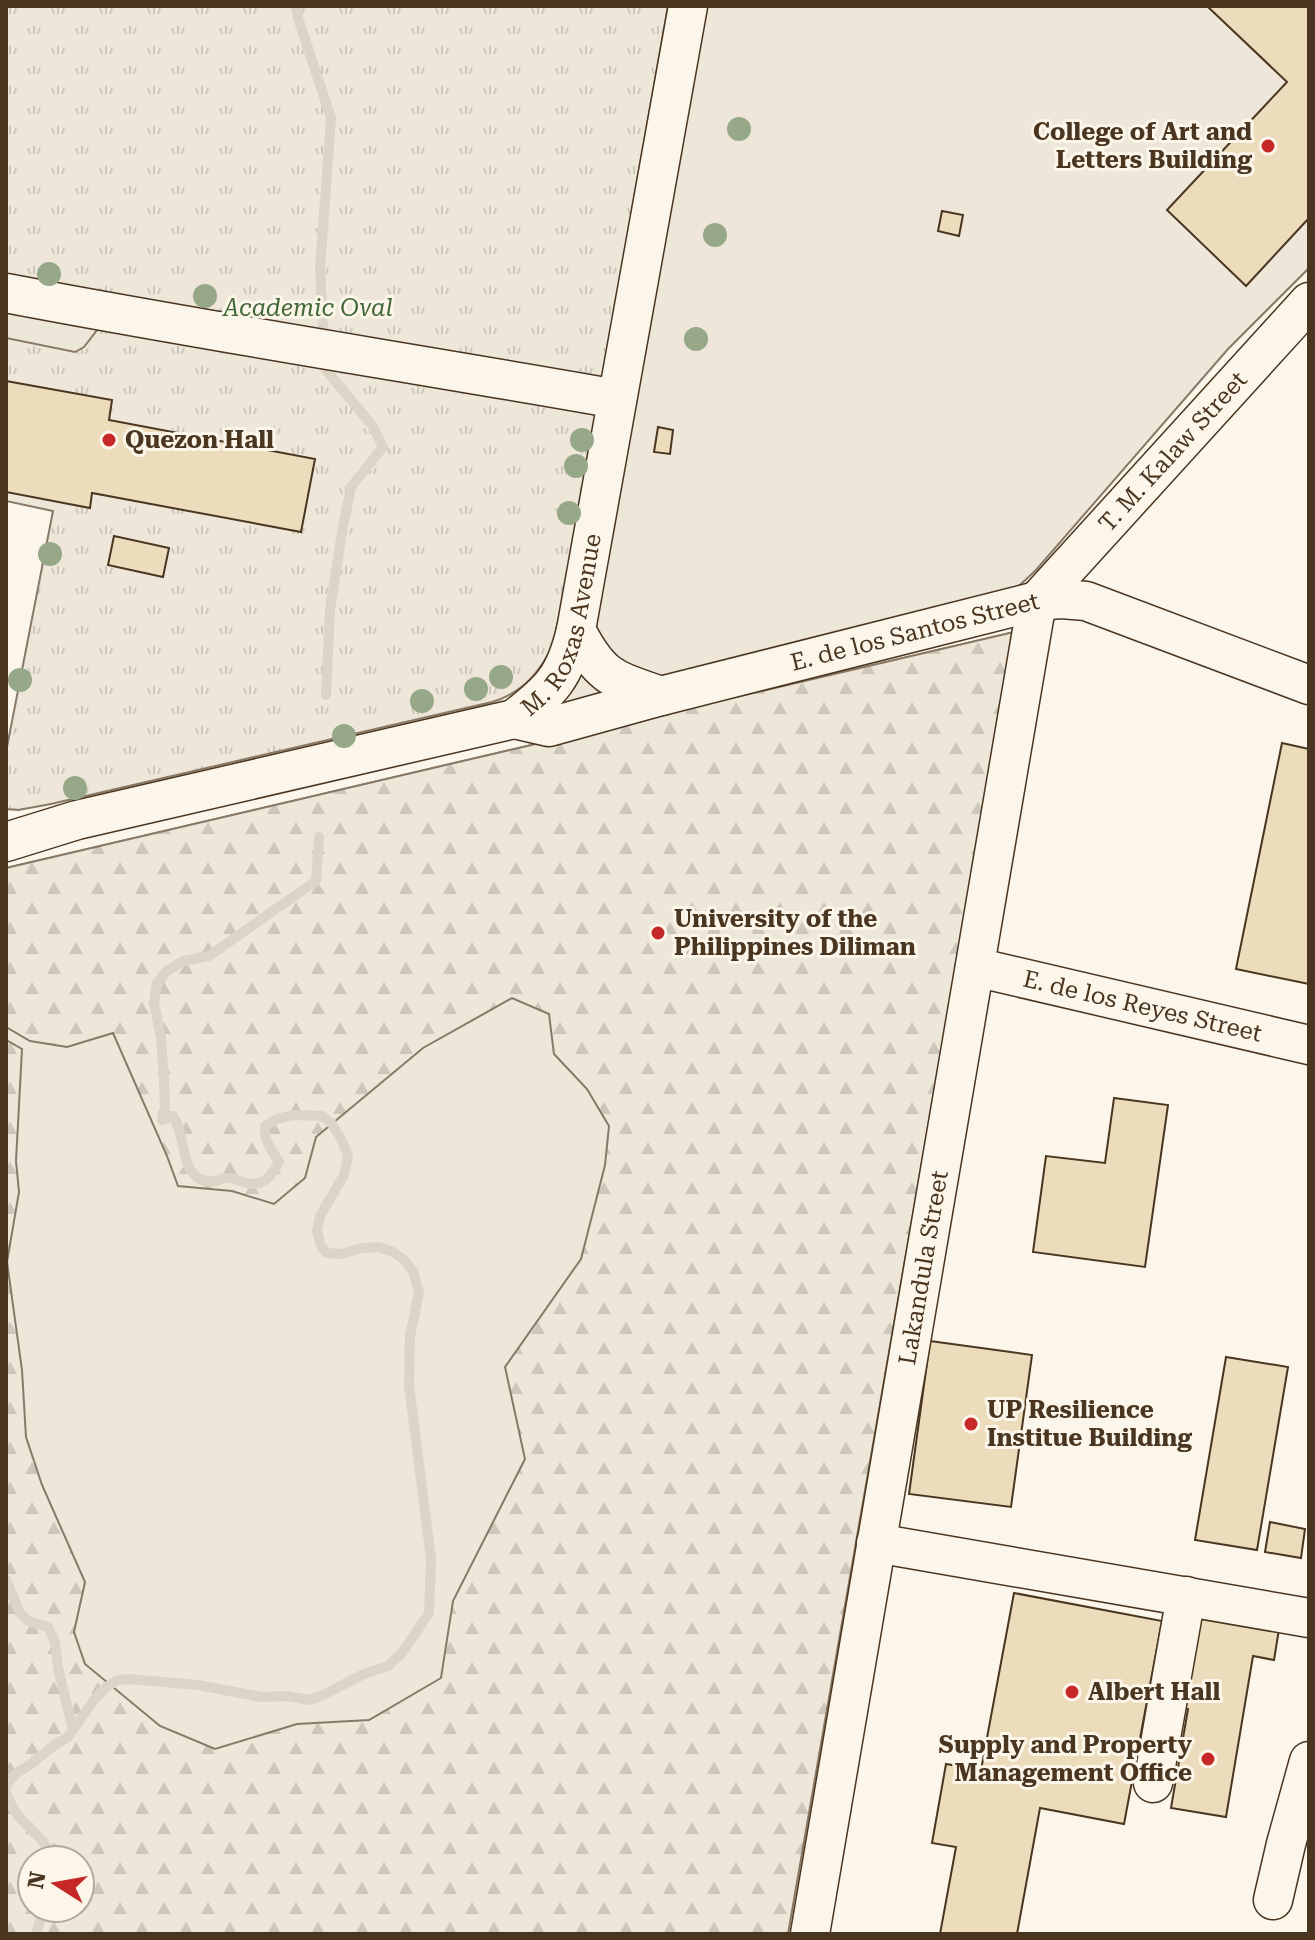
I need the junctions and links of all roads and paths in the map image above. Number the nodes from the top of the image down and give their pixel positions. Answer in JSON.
{"nodes":[{"id":1,"x":688,"y":6,"type":"edge"},
{"id":2,"x":6,"y":293,"type":"edge"},
{"id":3,"x":1309,"y":302,"type":"edge"},
{"id":4,"x":617,"y":399,"type":"junction"},
{"id":5,"x":1037,"y":601,"type":"junction"},
{"id":6,"x":576,"y":630,"type":"junction"},
{"id":7,"x":1309,"y":685,"type":"edge"},
{"id":8,"x":661,"y":696,"type":"junction"},
{"id":9,"x":514,"y":719,"type":"junction"},
{"id":10,"x":6,"y":842,"type":"edge"},
{"id":11,"x":975,"y":967,"type":"junction"},
{"id":12,"x":1309,"y":1045,"type":"edge"},
{"id":13,"x":876,"y":1543,"type":"junction"},
{"id":14,"x":1186,"y":1596,"type":"junction"},
{"id":15,"x":1309,"y":1618,"type":"edge"},
{"id":16,"x":1309,"y":1761,"type":"edge"},
{"id":17,"x":1153,"y":1783,"type":"dead end"},
{"id":18,"x":1273,"y":1900,"type":"dead end"},
{"id":19,"x":810,"y":1934,"type":"edge"}],
"edges":[{"from":1,"to":4,"type":"street","name":"M. Roxas Avenue"},
{"from":2,"to":4,"type":"street"},
{"from":3,"to":5,"type":"street","name":"T. M. Kalaw Street"},
{"from":4,"to":6,"type":"street","name":"M. Roxas Avenue"},
{"from":5,"to":7,"type":"street","name":"E. de los Santos Street"},
{"from":5,"to":8,"type":"street","name":"E. de los Santos Street"},
{"from":5,"to":11,"type":"street","name":"Lakandula Street"},
{"from":6,"to":8,"type":"street"},
{"from":6,"to":9,"type":"street","name":"M. Roxas Avenue"},
{"from":8,"to":9,"type":"street","name":"E. de los Santos Street"},
{"from":9,"to":10,"type":"street","name":"M. Roxas Avenue"},
{"from":11,"to":12,"type":"street","name":"E. de los Reyes Street"},
{"from":11,"to":13,"type":"street","name":"Lakandula Street"},
{"from":13,"to":14,"type":"street"},
{"from":13,"to":19,"type":"street","name":"Lakandula Street"},
{"from":14,"to":15,"type":"street"},
{"from":14,"to":17,"type":"street"},
{"from":16,"to":18,"type":"street"}]}
